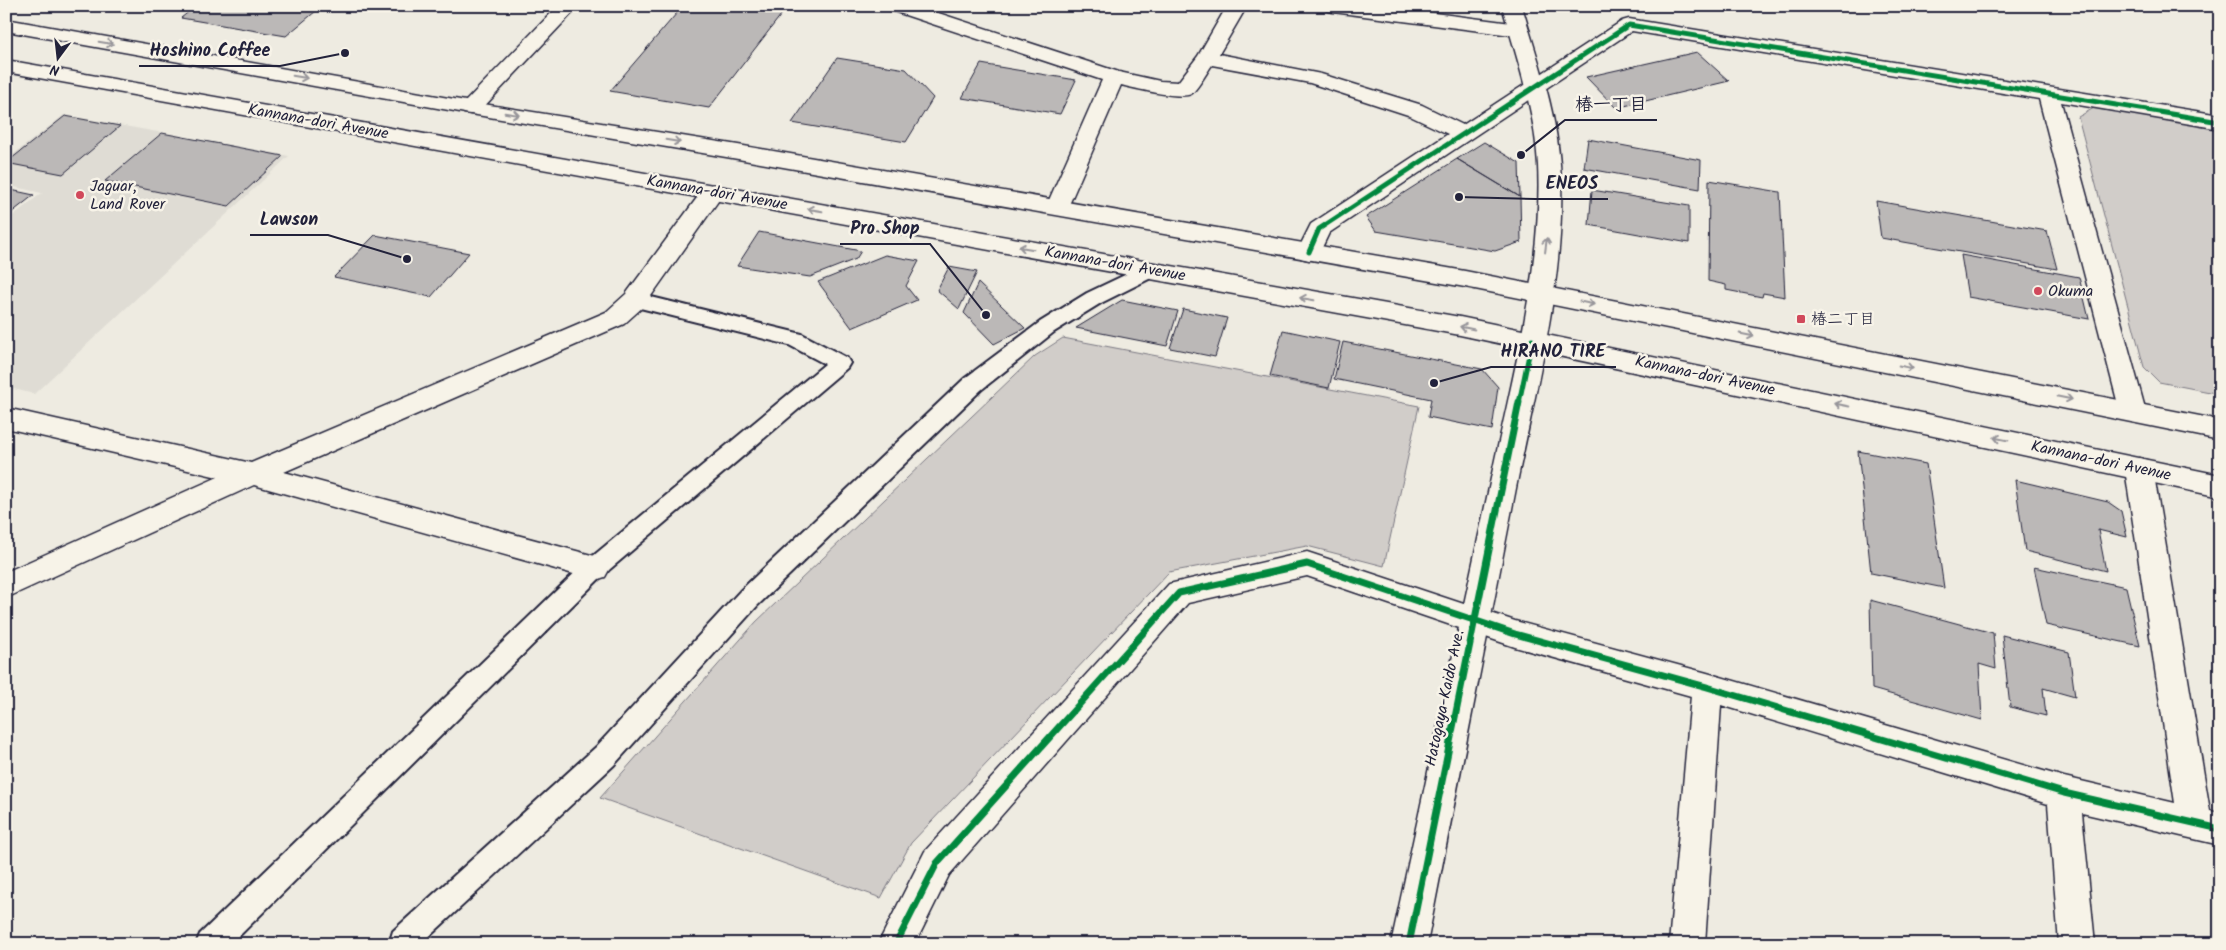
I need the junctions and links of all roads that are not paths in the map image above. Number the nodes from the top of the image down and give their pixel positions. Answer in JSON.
{"nodes":[{"id":1,"x":569,"y":6,"type":"edge"},
{"id":2,"x":897,"y":6,"type":"edge"},
{"id":3,"x":1237,"y":6,"type":"edge"},
{"id":4,"x":1332,"y":6,"type":"edge"},
{"id":5,"x":1512,"y":6,"type":"edge"},
{"id":6,"x":6,"y":25,"type":"edge"},
{"id":7,"x":1519,"y":30,"type":"junction"},
{"id":8,"x":1208,"y":58,"type":"junction"},
{"id":9,"x":6,"y":66,"type":"edge"},
{"id":10,"x":1114,"y":77,"type":"junction"},
{"id":11,"x":1537,"y":87,"type":"junction"},
{"id":12,"x":2048,"y":94,"type":"junction"},
{"id":13,"x":471,"y":108,"type":"junction"},
{"id":14,"x":2220,"y":122,"type":"edge"},
{"id":15,"x":1463,"y":133,"type":"junction"},
{"id":16,"x":713,"y":192,"type":"junction"},
{"id":17,"x":1057,"y":207,"type":"junction"},
{"id":18,"x":1309,"y":252,"type":"junction"},
{"id":19,"x":1150,"y":270,"type":"junction"},
{"id":20,"x":1540,"y":293,"type":"junction"},
{"id":21,"x":636,"y":300,"type":"junction"},
{"id":22,"x":1532,"y":340,"type":"junction"},
{"id":23,"x":2133,"y":412,"type":"junction"},
{"id":24,"x":6,"y":418,"type":"edge"},
{"id":25,"x":2220,"y":430,"type":"edge"},
{"id":26,"x":2139,"y":469,"type":"junction"},
{"id":27,"x":252,"y":474,"type":"junction"},
{"id":28,"x":2220,"y":486,"type":"edge"},
{"id":29,"x":595,"y":568,"type":"junction"},
{"id":30,"x":6,"y":586,"type":"edge"},
{"id":31,"x":1475,"y":621,"type":"junction"},
{"id":32,"x":1708,"y":687,"type":"junction"},
{"id":33,"x":2064,"y":793,"type":"junction"},
{"id":34,"x":2207,"y":826,"type":"edge"},
{"id":35,"x":210,"y":944,"type":"edge"},
{"id":36,"x":404,"y":944,"type":"edge"},
{"id":37,"x":896,"y":944,"type":"edge"},
{"id":38,"x":1409,"y":944,"type":"edge"},
{"id":39,"x":1687,"y":944,"type":"edge"},
{"id":40,"x":2077,"y":944,"type":"edge"}],
"edges":[{"from":1,"to":13,"type":"street"},
{"from":2,"to":10,"type":"street"},
{"from":3,"to":8,"type":"street"},
{"from":4,"to":7,"type":"street"},
{"from":5,"to":7,"type":"street","name":"Hatogaya-Kaido Ave."},
{"from":6,"to":13,"type":"street","one_way":true},
{"from":7,"to":11,"type":"street","name":"Hatogaya-Kaido Ave."},
{"from":8,"to":10,"type":"street"},
{"from":8,"to":15,"type":"street"},
{"from":9,"to":16,"type":"street","name":"Kannana-dori Avenue"},
{"from":10,"to":17,"type":"street"},
{"from":11,"to":12,"type":"street"},
{"from":11,"to":15,"type":"street"},
{"from":20,"to":11,"type":"street","name":"Hatogaya-Kaido Ave.","one_way":true},
{"from":12,"to":14,"type":"street"},
{"from":12,"to":23,"type":"street"},
{"from":13,"to":17,"type":"street","one_way":true},
{"from":15,"to":18,"type":"street"},
{"from":19,"to":16,"type":"street","name":"Kannana-dori Avenue","one_way":true},
{"from":16,"to":21,"type":"street"},
{"from":17,"to":18,"type":"street"},
{"from":18,"to":20,"type":"street"},
{"from":22,"to":19,"type":"street","name":"Kannana-dori Avenue","one_way":true},
{"from":19,"to":36,"type":"lane"},
{"from":20,"to":22,"type":"street","name":"Hatogaya-Kaido Ave."},
{"from":20,"to":23,"type":"street","one_way":true},
{"from":21,"to":27,"type":"street"},
{"from":21,"to":29,"type":"lane"},
{"from":26,"to":22,"type":"street","name":"Kannana-dori Avenue","one_way":true},
{"from":22,"to":31,"type":"street","name":"Hatogaya-Kaido Ave."},
{"from":23,"to":25,"type":"street"},
{"from":24,"to":27,"type":"street"},
{"from":26,"to":28,"type":"street","name":"Kannana-dori Avenue"},
{"from":26,"to":34,"type":"street"},
{"from":27,"to":29,"type":"street"},
{"from":27,"to":30,"type":"street"},
{"from":29,"to":35,"type":"lane"},
{"from":31,"to":32,"type":"street"},
{"from":31,"to":37,"type":"street"},
{"from":31,"to":38,"type":"street","name":"Hatogaya-Kaido Ave."},
{"from":32,"to":33,"type":"street"},
{"from":32,"to":39,"type":"street"},
{"from":33,"to":34,"type":"street"},
{"from":33,"to":40,"type":"street"}]}
